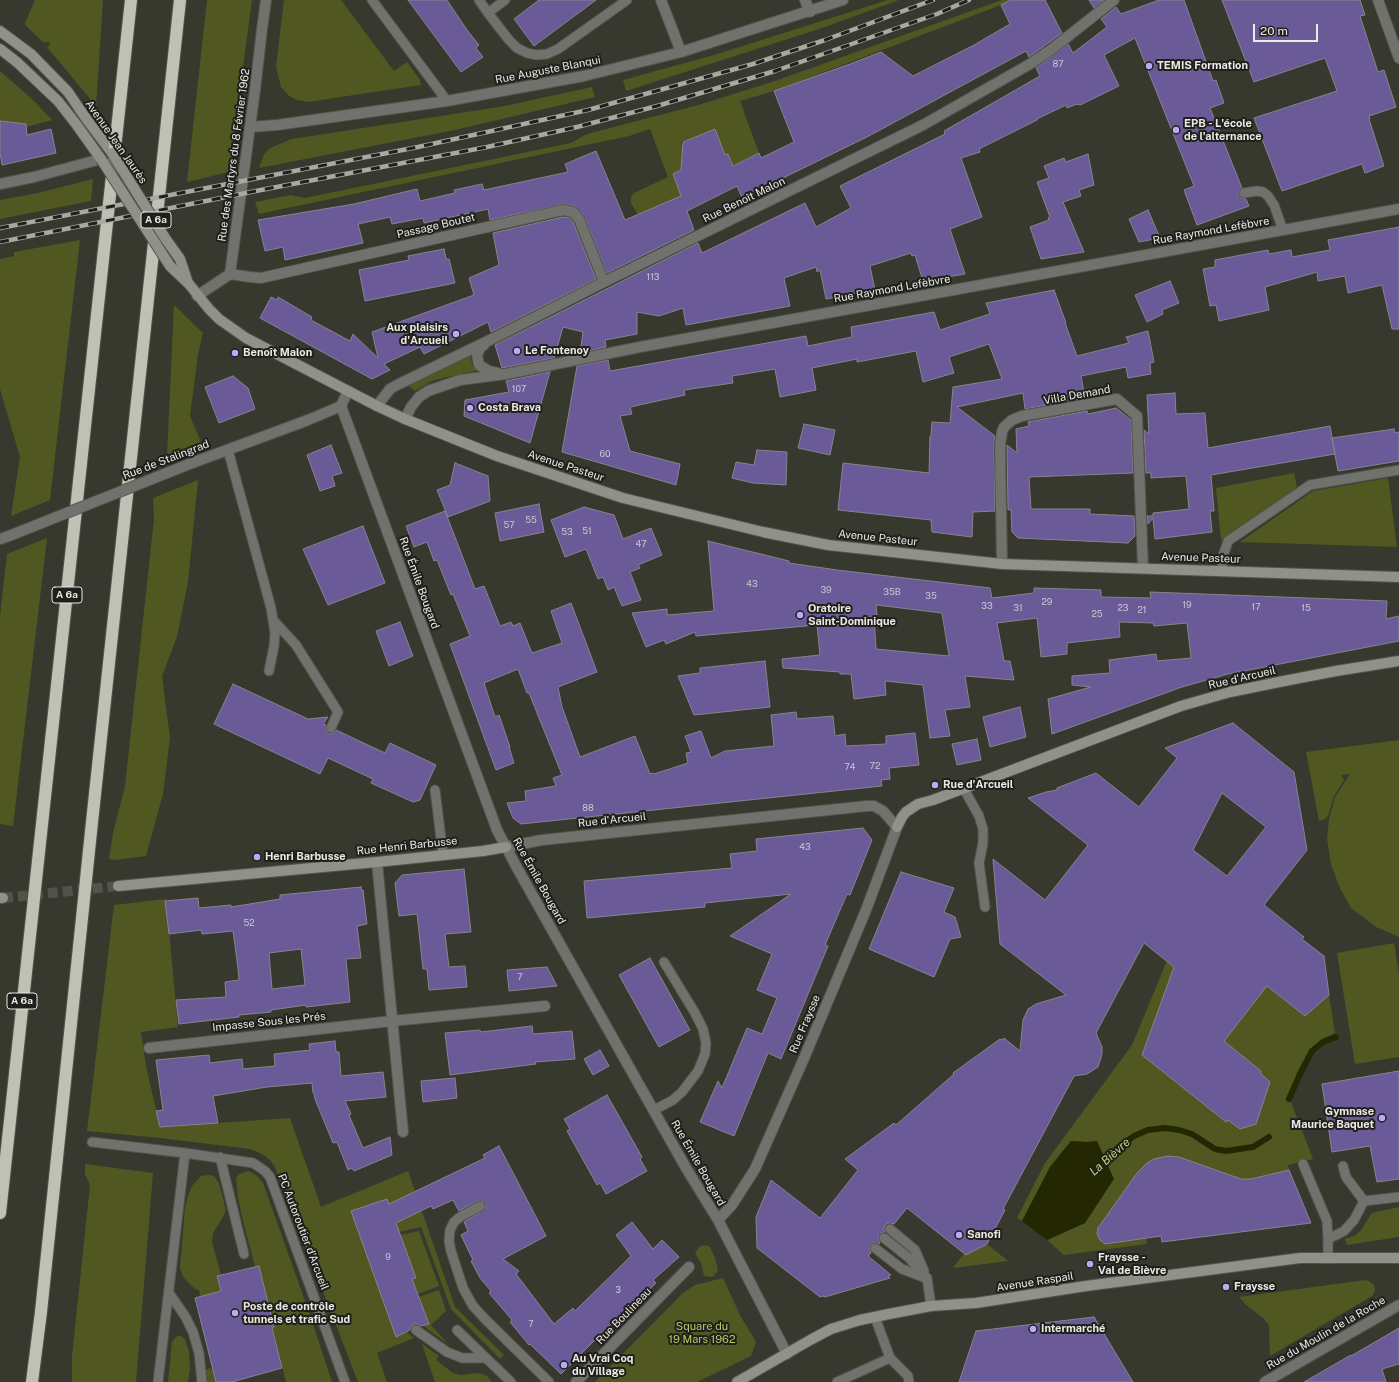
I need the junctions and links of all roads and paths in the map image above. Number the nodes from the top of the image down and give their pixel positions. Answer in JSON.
{"nodes":[{"id":1,"x":131,"y":0,"type":"edge"},
{"id":2,"x":180,"y":0,"type":"edge"},
{"id":3,"x":266,"y":0,"type":"edge"},
{"id":4,"x":372,"y":0,"type":"edge"},
{"id":5,"x":479,"y":0,"type":"edge"},
{"id":6,"x":505,"y":0,"type":"edge"},
{"id":7,"x":627,"y":0,"type":"edge"},
{"id":8,"x":661,"y":0,"type":"edge"},
{"id":9,"x":805,"y":0,"type":"edge"},
{"id":10,"x":843,"y":0,"type":"edge"},
{"id":11,"x":1114,"y":0,"type":"edge"},
{"id":12,"x":1378,"y":0,"type":"edge"},
{"id":13,"x":810,"y":12,"type":"junction"},
{"id":14,"x":488,"y":13,"type":"junction"},
{"id":15,"x":0,"y":31,"type":"edge"},
{"id":16,"x":0,"y":49,"type":"edge"},
{"id":17,"x":680,"y":52,"type":"junction"},
{"id":18,"x":1399,"y":58,"type":"edge"},
{"id":19,"x":447,"y":101,"type":"junction"},
{"id":20,"x":250,"y":127,"type":"junction"},
{"id":21,"x":101,"y":159,"type":"junction"},
{"id":22,"x":0,"y":184,"type":"edge"},
{"id":23,"x":1244,"y":193,"type":"dead end"},
{"id":24,"x":1399,"y":209,"type":"edge"},
{"id":25,"x":1283,"y":230,"type":"junction"},
{"id":26,"x":230,"y":274,"type":"junction"},
{"id":27,"x":604,"y":282,"type":"junction"},
{"id":28,"x":189,"y":284,"type":"junction"},
{"id":29,"x":197,"y":296,"type":"junction"},
{"id":30,"x":492,"y":339,"type":"junction"},
{"id":31,"x":506,"y":374,"type":"junction"},
{"id":32,"x":348,"y":391,"type":"junction"},
{"id":33,"x":341,"y":406,"type":"junction"},
{"id":34,"x":377,"y":406,"type":"junction"},
{"id":35,"x":405,"y":419,"type":"junction"},
{"id":36,"x":228,"y":450,"type":"junction"},
{"id":37,"x":1399,"y":470,"type":"edge"},
{"id":38,"x":4,"y":537,"type":"edge"},
{"id":39,"x":1002,"y":564,"type":"junction"},
{"id":40,"x":1143,"y":568,"type":"junction"},
{"id":41,"x":1222,"y":571,"type":"junction"},
{"id":42,"x":1399,"y":577,"type":"edge"},
{"id":43,"x":274,"y":621,"type":"junction"},
{"id":44,"x":1399,"y":661,"type":"edge"},
{"id":45,"x":269,"y":671,"type":"dead end"},
{"id":46,"x":331,"y":728,"type":"dead end"},
{"id":47,"x":964,"y":788,"type":"junction"},
{"id":48,"x":435,"y":790,"type":"dead end"},
{"id":49,"x":898,"y":827,"type":"junction"},
{"id":50,"x":506,"y":847,"type":"junction"},
{"id":51,"x":443,"y":855,"type":"junction"},
{"id":52,"x":377,"y":862,"type":"junction"},
{"id":53,"x":118,"y":886,"type":"tunnel mouth"},
{"id":54,"x":985,"y":907,"type":"dead end"},
{"id":55,"x":664,"y":962,"type":"dead end"},
{"id":56,"x":545,"y":1006,"type":"dead end"},
{"id":57,"x":392,"y":1021,"type":"junction"},
{"id":58,"x":149,"y":1048,"type":"dead end"},
{"id":59,"x":654,"y":1110,"type":"junction"},
{"id":60,"x":403,"y":1132,"type":"dead end"},
{"id":61,"x":92,"y":1142,"type":"dead end"},
{"id":62,"x":185,"y":1153,"type":"junction"},
{"id":63,"x":220,"y":1157,"type":"junction"},
{"id":64,"x":1303,"y":1164,"type":"dead end"},
{"id":65,"x":1343,"y":1166,"type":"dead end"},
{"id":66,"x":1399,"y":1197,"type":"edge"},
{"id":67,"x":1364,"y":1201,"type":"junction"},
{"id":68,"x":480,"y":1206,"type":"dead end"},
{"id":69,"x":0,"y":1213,"type":"edge"},
{"id":70,"x":718,"y":1220,"type":"junction"},
{"id":71,"x":890,"y":1229,"type":"dead end"},
{"id":72,"x":884,"y":1238,"type":"dead end"},
{"id":73,"x":1328,"y":1239,"type":"junction"},
{"id":74,"x":875,"y":1248,"type":"dead end"},
{"id":75,"x":244,"y":1254,"type":"dead end"},
{"id":76,"x":1399,"y":1258,"type":"edge"},
{"id":77,"x":1328,"y":1259,"type":"junction"},
{"id":78,"x":689,"y":1267,"type":"dead end"},
{"id":79,"x":927,"y":1278,"type":"junction"},
{"id":80,"x":169,"y":1293,"type":"junction"},
{"id":81,"x":1399,"y":1305,"type":"edge"},
{"id":82,"x":931,"y":1306,"type":"junction"},
{"id":83,"x":875,"y":1317,"type":"junction"},
{"id":84,"x":416,"y":1330,"type":"dead end"},
{"id":85,"x":457,"y":1330,"type":"dead end"},
{"id":86,"x":788,"y":1354,"type":"junction"},
{"id":87,"x":486,"y":1358,"type":"junction"},
{"id":88,"x":890,"y":1358,"type":"junction"},
{"id":89,"x":32,"y":1382,"type":"edge"},
{"id":90,"x":158,"y":1382,"type":"edge"},
{"id":91,"x":202,"y":1382,"type":"edge"},
{"id":92,"x":345,"y":1382,"type":"edge"},
{"id":93,"x":511,"y":1382,"type":"edge"},
{"id":94,"x":550,"y":1382,"type":"edge"},
{"id":95,"x":576,"y":1382,"type":"edge"},
{"id":96,"x":737,"y":1382,"type":"edge"},
{"id":97,"x":837,"y":1382,"type":"edge"},
{"id":98,"x":908,"y":1382,"type":"edge"},
{"id":99,"x":1265,"y":1382,"type":"edge"}],
"edges":[{"from":1,"to":69,"type":"highway","number":"A 6a"},
{"from":2,"to":89,"type":"highway","number":"A 6a"},
{"from":3,"to":20,"type":"street","name":"Rue des Martyrs du 8 Février 1962"},
{"from":4,"to":19,"type":"lane"},
{"from":5,"to":14,"type":"lane"},
{"from":6,"to":14,"type":"lane"},
{"from":7,"to":14,"type":"lane"},
{"from":8,"to":17,"type":"street"},
{"from":9,"to":13,"type":"street"},
{"from":10,"to":13,"type":"street","name":"Rue Auguste Blanqui"},
{"from":11,"to":27,"type":"street","name":"Rue Benoît Malon"},
{"from":12,"to":18,"type":"street"},
{"from":13,"to":17,"type":"street","name":"Rue Auguste Blanqui"},
{"from":15,"to":28,"type":"main road","name":"Avenue Jean Jaurès","bridge":true},
{"from":16,"to":21,"type":"main road","name":"Avenue Jean Jaurès"},
{"from":17,"to":19,"type":"street","name":"Rue Auguste Blanqui"},
{"from":19,"to":20,"type":"street","name":"Rue Auguste Blanqui"},
{"from":20,"to":26,"type":"street","name":"Rue des Martyrs du 8 Février 1962"},
{"from":21,"to":22,"type":"street"},
{"from":21,"to":28,"type":"main road","name":"Avenue Jean Jaurès","bridge":true},
{"from":23,"to":25,"type":"lane"},
{"from":24,"to":25,"type":"street","name":"Rue Raymond Lefèbvre"},
{"from":25,"to":31,"type":"street","name":"Rue Raymond Lefèbvre"},
{"from":26,"to":27,"type":"street","name":"Passage Boutet"},
{"from":26,"to":29,"type":"street"},
{"from":27,"to":30,"type":"street","name":"Rue Benoît Malon"},
{"from":28,"to":29,"type":"main road","name":"Avenue Jean Jaurès"},
{"from":29,"to":32,"type":"main road","name":"Avenue Jean Jaurès"},
{"from":30,"to":31,"type":"street"},
{"from":30,"to":34,"type":"street","name":"Rue Benoît Malon"},
{"from":31,"to":35,"type":"street","name":"Rue Raymond Lefèbvre"},
{"from":32,"to":33,"type":"street"},
{"from":32,"to":34,"type":"main road","name":"Avenue Jean Jaurès"},
{"from":33,"to":36,"type":"street","name":"Rue de Stalingrad"},
{"from":33,"to":50,"type":"street","name":"Rue Émile Bougard"},
{"from":34,"to":35,"type":"main road","name":"Avenue Pasteur"},
{"from":35,"to":39,"type":"main road","name":"Avenue Pasteur"},
{"from":36,"to":38,"type":"street","name":"Rue de Stalingrad","bridge":true},
{"from":36,"to":43,"type":"lane"},
{"from":37,"to":41,"type":"lane"},
{"from":39,"to":40,"type":"main road","name":"Avenue Pasteur"},
{"from":39,"to":40,"type":"street","name":"Villa Demand"},
{"from":40,"to":41,"type":"main road","name":"Avenue Pasteur"},
{"from":41,"to":42,"type":"main road","name":"Avenue Pasteur"},
{"from":43,"to":45,"type":"lane"},
{"from":43,"to":46,"type":"lane"},
{"from":44,"to":47,"type":"main road","name":"Rue d'Arcueil"},
{"from":47,"to":49,"type":"main road","name":"Rue d'Arcueil"},
{"from":47,"to":54,"type":"lane"},
{"from":48,"to":51,"type":"lane"},
{"from":49,"to":50,"type":"street","name":"Rue d'Arcueil"},
{"from":49,"to":70,"type":"street","name":"Rue Fraysse"},
{"from":50,"to":51,"type":"main road","name":"Rue Henri Barbusse"},
{"from":50,"to":59,"type":"street","name":"Rue Émile Bougard"},
{"from":51,"to":52,"type":"main road","name":"Rue Henri Barbusse"},
{"from":52,"to":53,"type":"main road","name":"Rue Henri Barbusse"},
{"from":52,"to":57,"type":"street"},
{"from":55,"to":59,"type":"lane"},
{"from":56,"to":57,"type":"street","name":"Impasse Sous les Prés"},
{"from":57,"to":58,"type":"street","name":"Impasse Sous les Prés"},
{"from":57,"to":60,"type":"street"},
{"from":59,"to":70,"type":"street","name":"Rue Émile Bougard"},
{"from":61,"to":62,"type":"lane","name":"PC Autoroutier d’Arcueil"},
{"from":62,"to":63,"type":"lane","name":"PC Autoroutier d’Arcueil"},
{"from":62,"to":80,"type":"lane"},
{"from":63,"to":75,"type":"lane"},
{"from":63,"to":92,"type":"lane","name":"PC Autoroutier d’Arcueil"},
{"from":64,"to":73,"type":"lane"},
{"from":65,"to":67,"type":"lane"},
{"from":66,"to":67,"type":"lane"},
{"from":67,"to":73,"type":"lane"},
{"from":68,"to":94,"type":"lane"},
{"from":70,"to":86,"type":"street","name":"Rue Émile Bougard"},
{"from":71,"to":79,"type":"lane"},
{"from":72,"to":79,"type":"lane"},
{"from":73,"to":77,"type":"lane"},
{"from":74,"to":79,"type":"lane"},
{"from":76,"to":77,"type":"main road","name":"Avenue Raspail"},
{"from":77,"to":82,"type":"main road","name":"Avenue Raspail"},
{"from":78,"to":95,"type":"street","name":"Rue Boulineau"},
{"from":79,"to":82,"type":"lane"},
{"from":80,"to":90,"type":"lane"},
{"from":80,"to":91,"type":"lane"},
{"from":81,"to":99,"type":"street","name":"Rue du Moulin de la Roche"},
{"from":82,"to":83,"type":"main road","name":"Avenue Raspail"},
{"from":83,"to":86,"type":"main road","name":"Avenue Raspail"},
{"from":83,"to":88,"type":"lane"},
{"from":84,"to":87,"type":"lane"},
{"from":85,"to":87,"type":"lane"},
{"from":86,"to":96,"type":"main road","name":"Avenue Raspail"},
{"from":87,"to":93,"type":"lane"},
{"from":88,"to":97,"type":"lane"},
{"from":88,"to":98,"type":"lane"}]}
